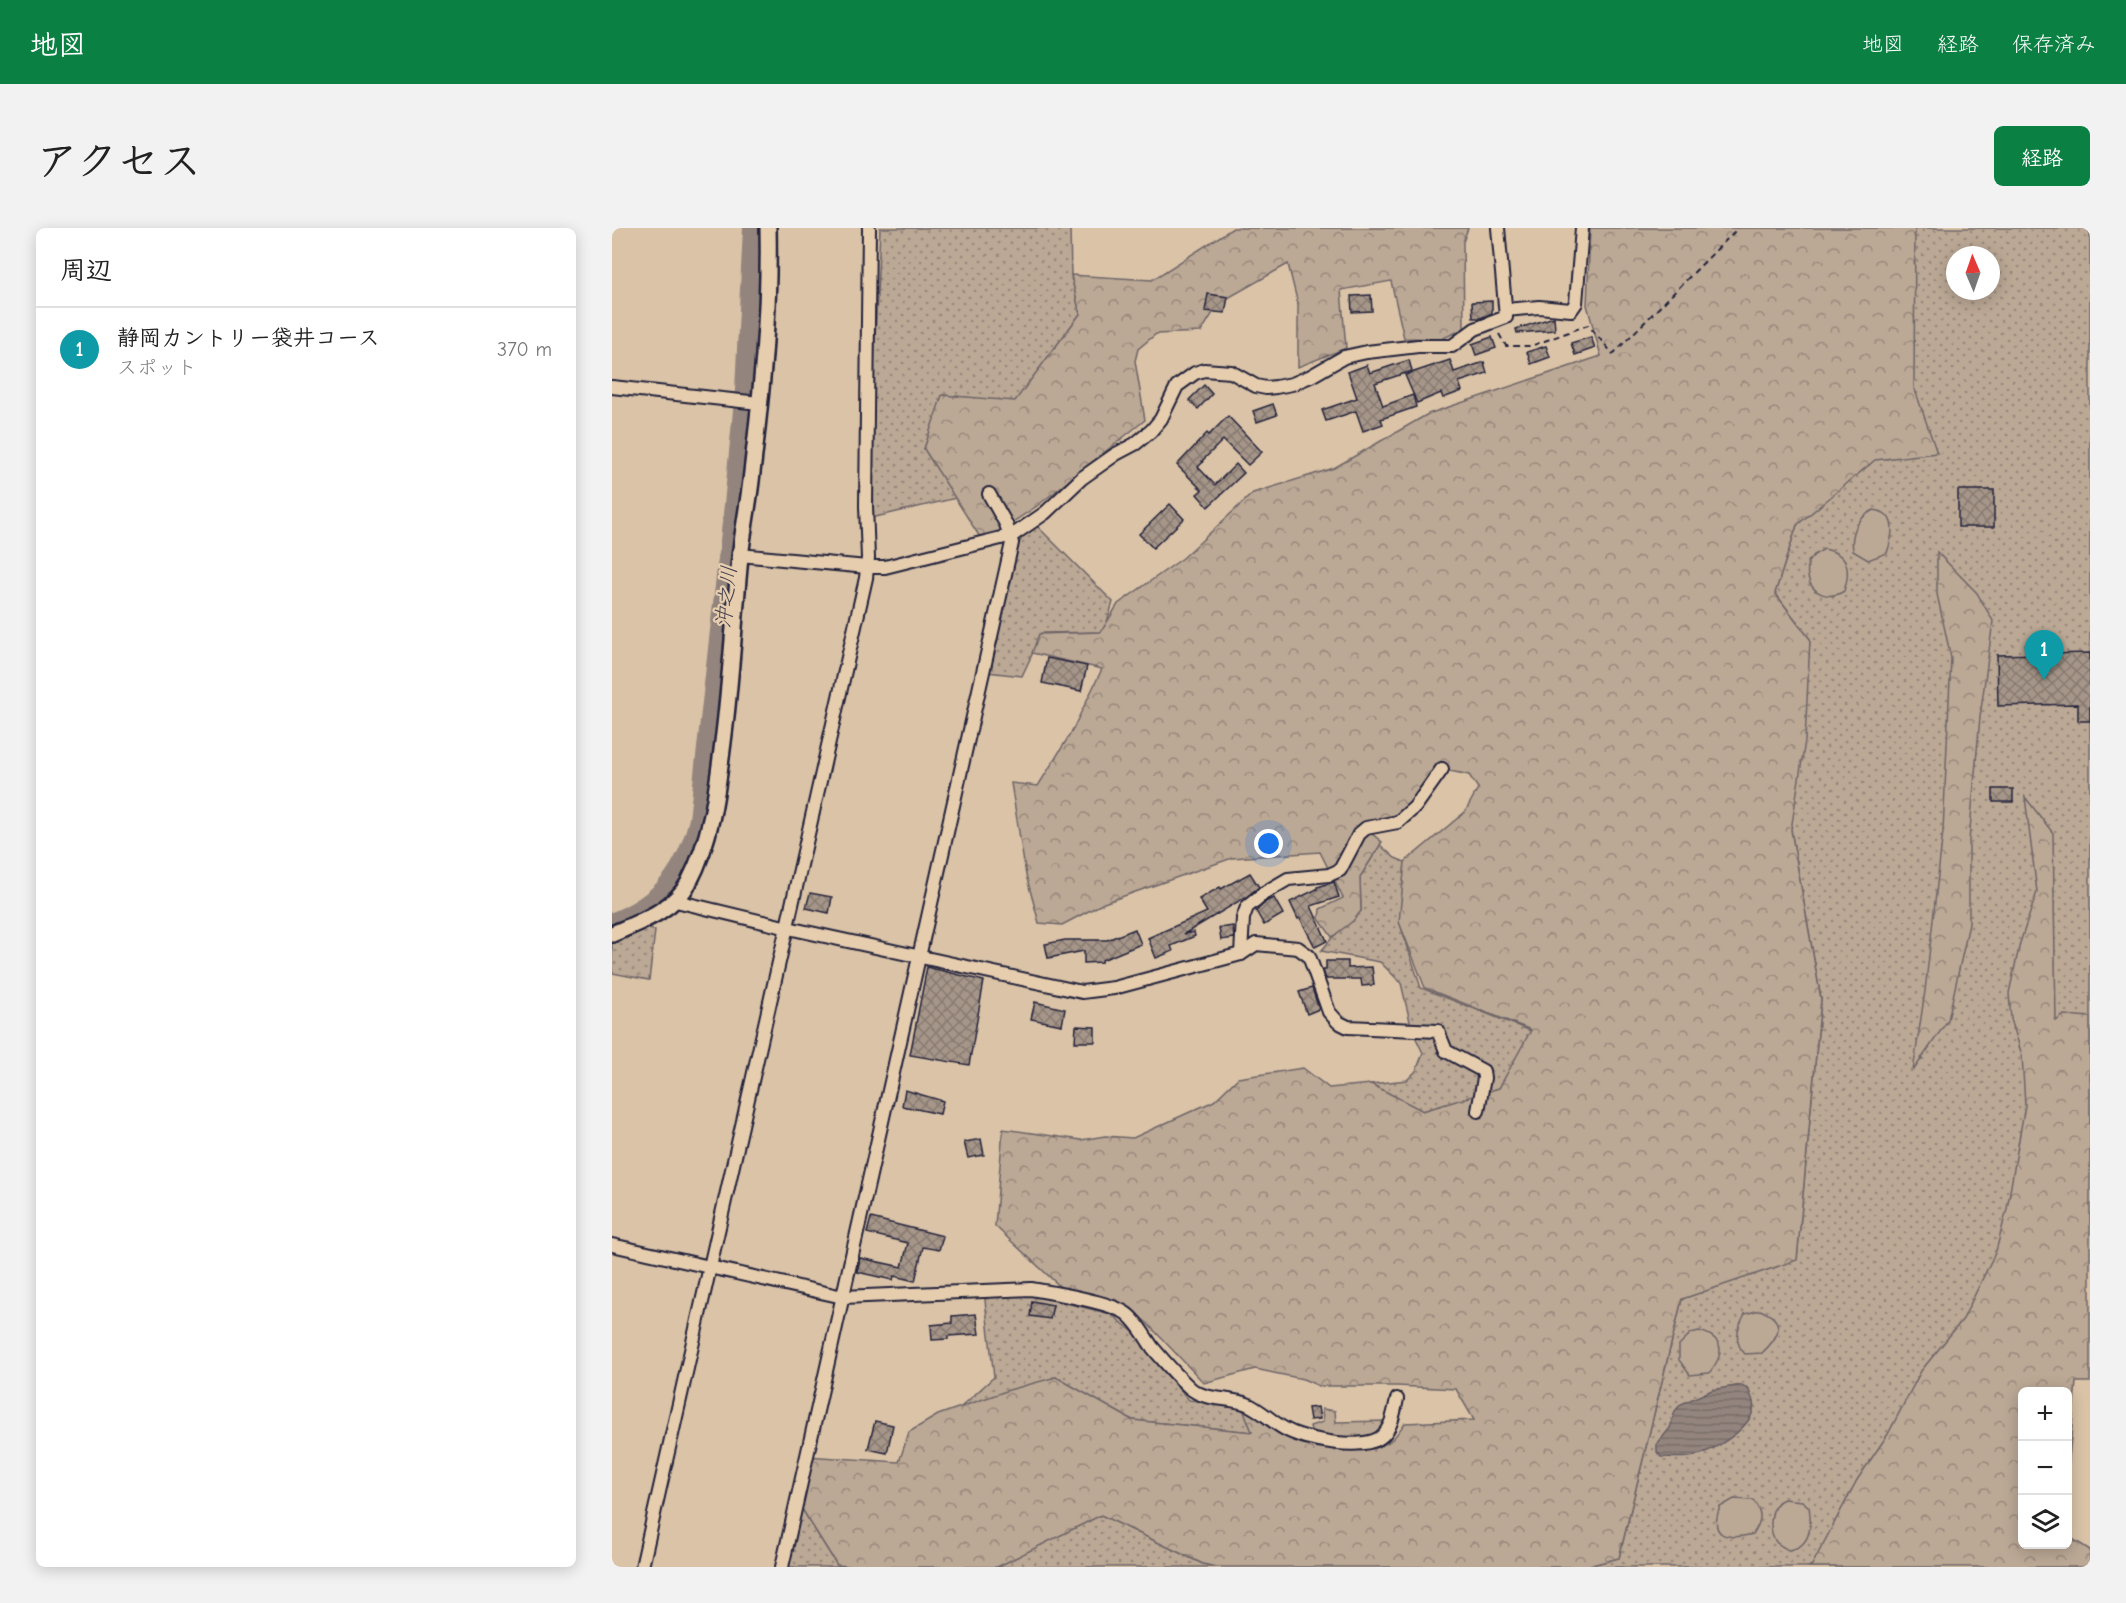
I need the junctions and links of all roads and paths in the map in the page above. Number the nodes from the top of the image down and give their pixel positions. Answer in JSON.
{"nodes":[{"id":1,"x":768,"y":228,"type":"edge"},
{"id":2,"x":869,"y":228,"type":"edge"},
{"id":3,"x":1498,"y":228,"type":"edge"},
{"id":4,"x":1582,"y":228,"type":"edge"},
{"id":5,"x":1738,"y":228,"type":"edge"},
{"id":6,"x":1506,"y":310,"type":"junction"},
{"id":7,"x":1492,"y":324,"type":"junction"},
{"id":8,"x":612,"y":387,"type":"edge"},
{"id":9,"x":759,"y":403,"type":"junction"},
{"id":10,"x":989,"y":494,"type":"dead end"},
{"id":11,"x":1010,"y":535,"type":"junction"},
{"id":12,"x":740,"y":555,"type":"junction"},
{"id":13,"x":867,"y":567,"type":"junction"},
{"id":14,"x":1442,"y":769,"type":"dead end"},
{"id":15,"x":676,"y":901,"type":"junction"},
{"id":16,"x":788,"y":928,"type":"junction"},
{"id":17,"x":612,"y":934,"type":"edge"},
{"id":18,"x":1241,"y":954,"type":"junction"},
{"id":19,"x":920,"y":957,"type":"junction"},
{"id":20,"x":1478,"y":1111,"type":"dead end"},
{"id":21,"x":612,"y":1245,"type":"edge"},
{"id":22,"x":709,"y":1268,"type":"junction"},
{"id":23,"x":843,"y":1297,"type":"junction"},
{"id":24,"x":1397,"y":1399,"type":"dead end"},
{"id":25,"x":642,"y":1567,"type":"edge"},
{"id":26,"x":782,"y":1567,"type":"edge"}],
"edges":[{"from":1,"to":9,"type":"street"},
{"from":2,"to":13,"type":"street"},
{"from":3,"to":6,"type":"street"},
{"from":4,"to":6,"type":"street"},
{"from":5,"to":7,"type":"path"},
{"from":6,"to":7,"type":"street"},
{"from":7,"to":11,"type":"street"},
{"from":8,"to":9,"type":"street"},
{"from":9,"to":12,"type":"street"},
{"from":10,"to":11,"type":"street"},
{"from":11,"to":13,"type":"street"},
{"from":11,"to":19,"type":"street"},
{"from":12,"to":13,"type":"street"},
{"from":12,"to":15,"type":"street"},
{"from":13,"to":16,"type":"street"},
{"from":14,"to":18,"type":"street"},
{"from":15,"to":16,"type":"street"},
{"from":15,"to":17,"type":"street"},
{"from":16,"to":19,"type":"street"},
{"from":16,"to":22,"type":"street"},
{"from":18,"to":19,"type":"street"},
{"from":18,"to":20,"type":"street"},
{"from":19,"to":23,"type":"street"},
{"from":21,"to":22,"type":"street"},
{"from":22,"to":23,"type":"street"},
{"from":22,"to":25,"type":"street"},
{"from":23,"to":24,"type":"street"},
{"from":23,"to":26,"type":"street"}]}
